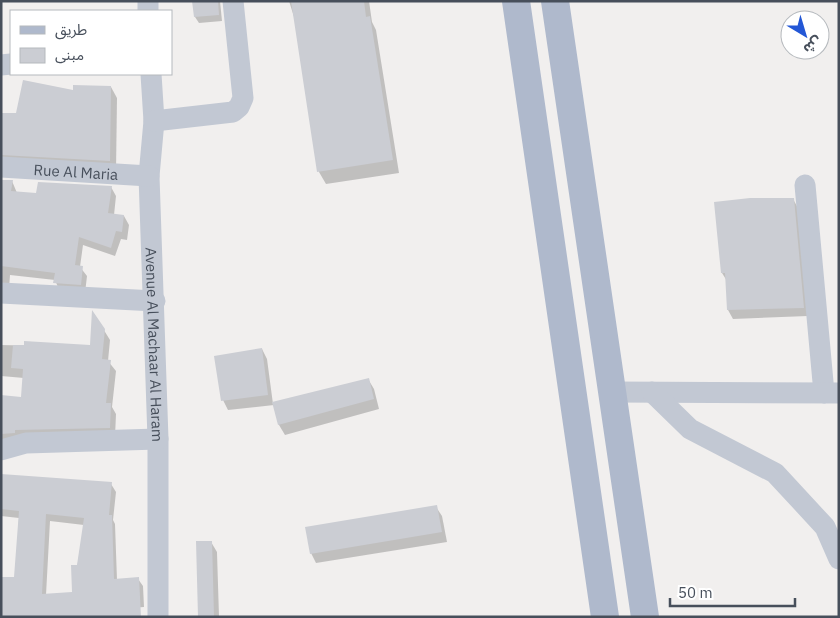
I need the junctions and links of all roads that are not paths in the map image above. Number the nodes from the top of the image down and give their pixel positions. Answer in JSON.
{"nodes":[{"id":1,"x":233,"y":1,"type":"edge"},
{"id":2,"x":516,"y":1,"type":"edge"},
{"id":3,"x":554,"y":1,"type":"edge"},
{"id":4,"x":151,"y":75,"type":"edge"},
{"id":5,"x":154,"y":121,"type":"junction"},
{"id":6,"x":1,"y":167,"type":"edge"},
{"id":7,"x":149,"y":176,"type":"junction"},
{"id":8,"x":805,"y":185,"type":"dead end"},
{"id":9,"x":1,"y":294,"type":"edge"},
{"id":10,"x":155,"y":301,"type":"junction"},
{"id":11,"x":612,"y":392,"type":"junction"},
{"id":12,"x":652,"y":392,"type":"junction"},
{"id":13,"x":831,"y":393,"type":"edge"},
{"id":14,"x":158,"y":439,"type":"junction"},
{"id":15,"x":1,"y":450,"type":"edge"},
{"id":16,"x":839,"y":559,"type":"edge"},
{"id":17,"x":158,"y":617,"type":"edge"},
{"id":18,"x":604,"y":617,"type":"edge"},
{"id":19,"x":645,"y":617,"type":"edge"}],
"edges":[{"from":1,"to":5,"type":"street"},
{"from":2,"to":18,"type":"main road"},
{"from":3,"to":11,"type":"main road"},
{"from":4,"to":5,"type":"street","name":"Avenue Al Machaar Al Haram"},
{"from":5,"to":7,"type":"street","name":"Avenue Al Machaar Al Haram"},
{"from":6,"to":7,"type":"street","name":"Rue Al Maria"},
{"from":7,"to":10,"type":"street","name":"Avenue Al Machaar Al Haram"},
{"from":8,"to":13,"type":"street"},
{"from":9,"to":10,"type":"street"},
{"from":10,"to":14,"type":"street","name":"Avenue Al Machaar Al Haram"},
{"from":11,"to":12,"type":"street"},
{"from":11,"to":19,"type":"main road"},
{"from":12,"to":13,"type":"street"},
{"from":12,"to":16,"type":"street"},
{"from":14,"to":15,"type":"street"},
{"from":14,"to":17,"type":"street","name":"Avenue Al Machaar Al Haram"}]}
